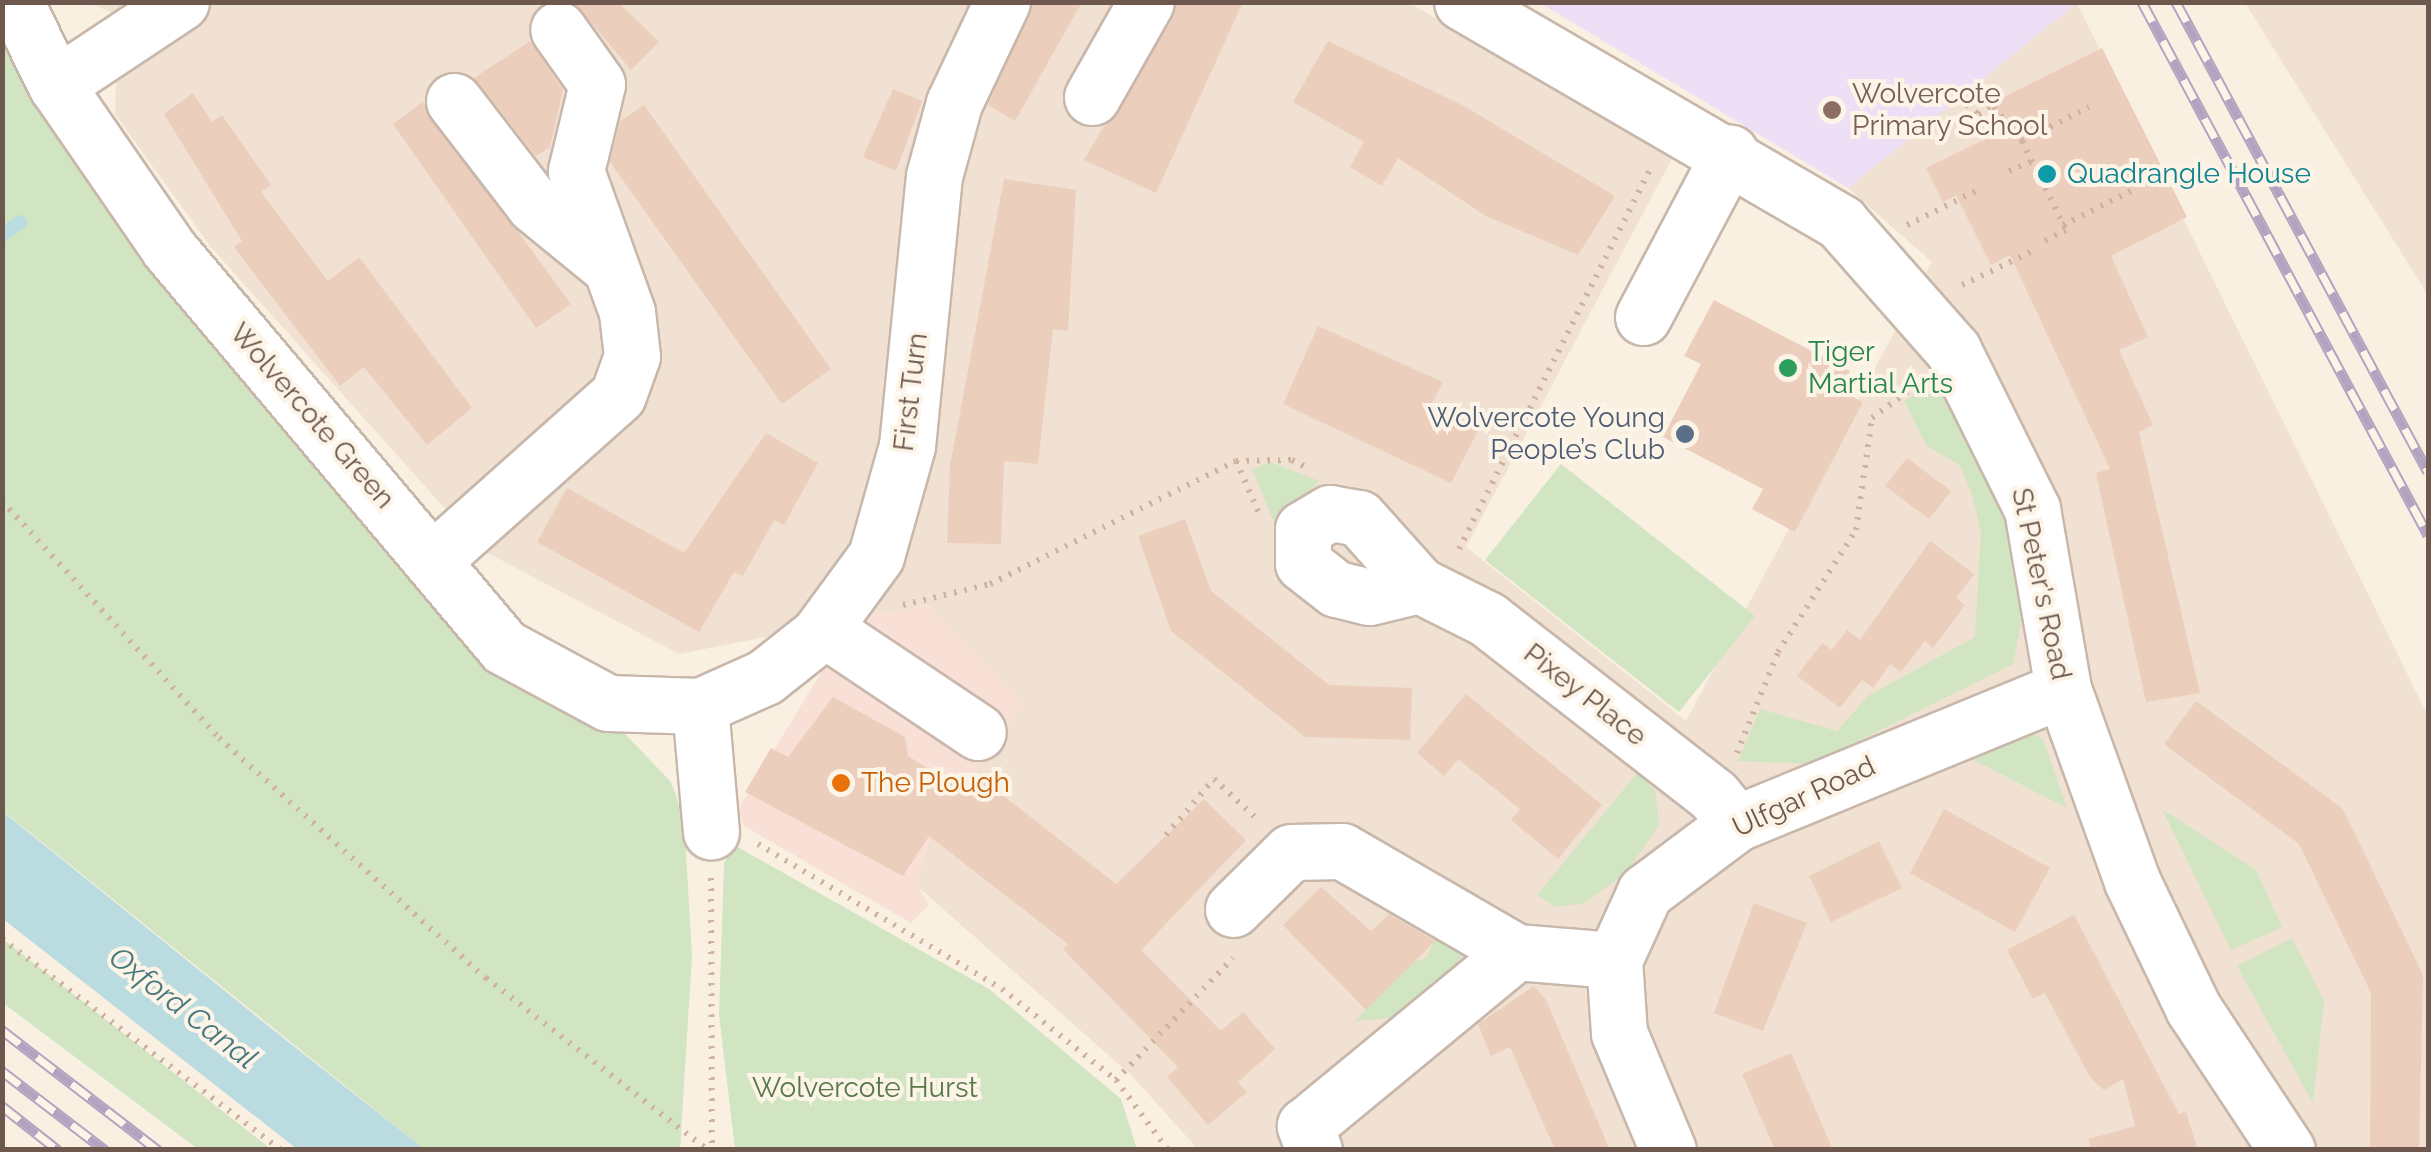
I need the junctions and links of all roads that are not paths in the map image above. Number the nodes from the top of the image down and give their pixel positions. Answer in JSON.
{"nodes":[{"id":1,"x":15,"y":2,"type":"edge"},
{"id":2,"x":181,"y":2,"type":"edge"},
{"id":3,"x":1002,"y":2,"type":"edge"},
{"id":4,"x":1146,"y":2,"type":"edge"},
{"id":5,"x":1462,"y":2,"type":"edge"},
{"id":6,"x":558,"y":30,"type":"dead end"},
{"id":7,"x":56,"y":85,"type":"junction"},
{"id":8,"x":1092,"y":97,"type":"dead end"},
{"id":9,"x":454,"y":101,"type":"dead end"},
{"id":10,"x":1730,"y":153,"type":"junction"},
{"id":11,"x":611,"y":268,"type":"junction"},
{"id":12,"x":1643,"y":317,"type":"dead end"},
{"id":13,"x":434,"y":558,"type":"junction"},
{"id":14,"x":1438,"y":569,"type":"road end"},
{"id":15,"x":826,"y":626,"type":"junction"},
{"id":16,"x":2063,"y":688,"type":"junction"},
{"id":17,"x":700,"y":706,"type":"junction"},
{"id":18,"x":978,"y":732,"type":"dead end"},
{"id":19,"x":710,"y":824,"type":"road end"},
{"id":20,"x":1737,"y":824,"type":"junction"},
{"id":21,"x":1233,"y":909,"type":"road end"},
{"id":22,"x":1516,"y":952,"type":"junction"},
{"id":23,"x":1614,"y":960,"type":"junction"},
{"id":24,"x":1314,"y":1150,"type":"edge"},
{"id":25,"x":1668,"y":1150,"type":"edge"},
{"id":26,"x":2286,"y":1150,"type":"edge"}],
"edges":[{"from":1,"to":7,"type":"street","name":"Wolvercote Green"},
{"from":2,"to":7,"type":"street"},
{"from":3,"to":15,"type":"street","name":"First Turn"},
{"from":4,"to":8,"type":"street"},
{"from":5,"to":10,"type":"street","name":"St Peter's Road"},
{"from":6,"to":11,"type":"street"},
{"from":7,"to":13,"type":"street","name":"Wolvercote Green"},
{"from":9,"to":11,"type":"street"},
{"from":10,"to":12,"type":"street"},
{"from":10,"to":16,"type":"street","name":"St Peter's Road"},
{"from":11,"to":13,"type":"street"},
{"from":13,"to":17,"type":"street","name":"Wolvercote Green"},
{"from":14,"to":20,"type":"street","name":"Pixey Place"},
{"from":15,"to":17,"type":"street","name":"First Turn"},
{"from":15,"to":18,"type":"street"},
{"from":16,"to":20,"type":"street","name":"Ulfgar Road"},
{"from":16,"to":26,"type":"street","name":"St Peter's Road"},
{"from":17,"to":19,"type":"street"},
{"from":20,"to":23,"type":"street","name":"Ulfgar Road"},
{"from":21,"to":22,"type":"street"},
{"from":22,"to":23,"type":"street"},
{"from":22,"to":24,"type":"street"},
{"from":23,"to":25,"type":"street","name":"Ulfgar Road"}]}
